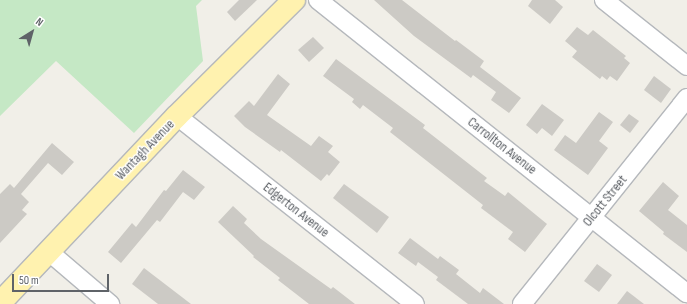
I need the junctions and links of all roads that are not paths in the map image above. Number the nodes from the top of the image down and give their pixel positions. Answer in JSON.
{"nodes":[{"id":1,"x":294,"y":0,"type":"edge"},
{"id":2,"x":318,"y":0,"type":"edge"},
{"id":3,"x":604,"y":0,"type":"edge"},
{"id":4,"x":687,"y":66,"type":"edge"},
{"id":5,"x":687,"y":98,"type":"edge"},
{"id":6,"x":177,"y":116,"type":"junction"},
{"id":7,"x":592,"y":217,"type":"junction"},
{"id":8,"x":48,"y":251,"type":"junction"},
{"id":9,"x":687,"y":293,"type":"edge"},
{"id":10,"x":0,"y":303,"type":"edge"},
{"id":11,"x":110,"y":304,"type":"edge"},
{"id":12,"x":415,"y":304,"type":"edge"},
{"id":13,"x":522,"y":304,"type":"edge"}],
"edges":[{"from":1,"to":6,"type":"main road","name":"Wantagh Avenue"},
{"from":2,"to":7,"type":"street","name":"Carrollton Avenue"},
{"from":3,"to":4,"type":"street"},
{"from":5,"to":7,"type":"street","name":"Olcott Street"},
{"from":6,"to":8,"type":"main road","name":"Wantagh Avenue"},
{"from":6,"to":12,"type":"street","name":"Edgerton Avenue"},
{"from":7,"to":9,"type":"street","name":"Carrollton Avenue"},
{"from":7,"to":13,"type":"street","name":"Olcott Street"},
{"from":8,"to":10,"type":"main road","name":"Wantagh Avenue"},
{"from":8,"to":11,"type":"street"}]}
